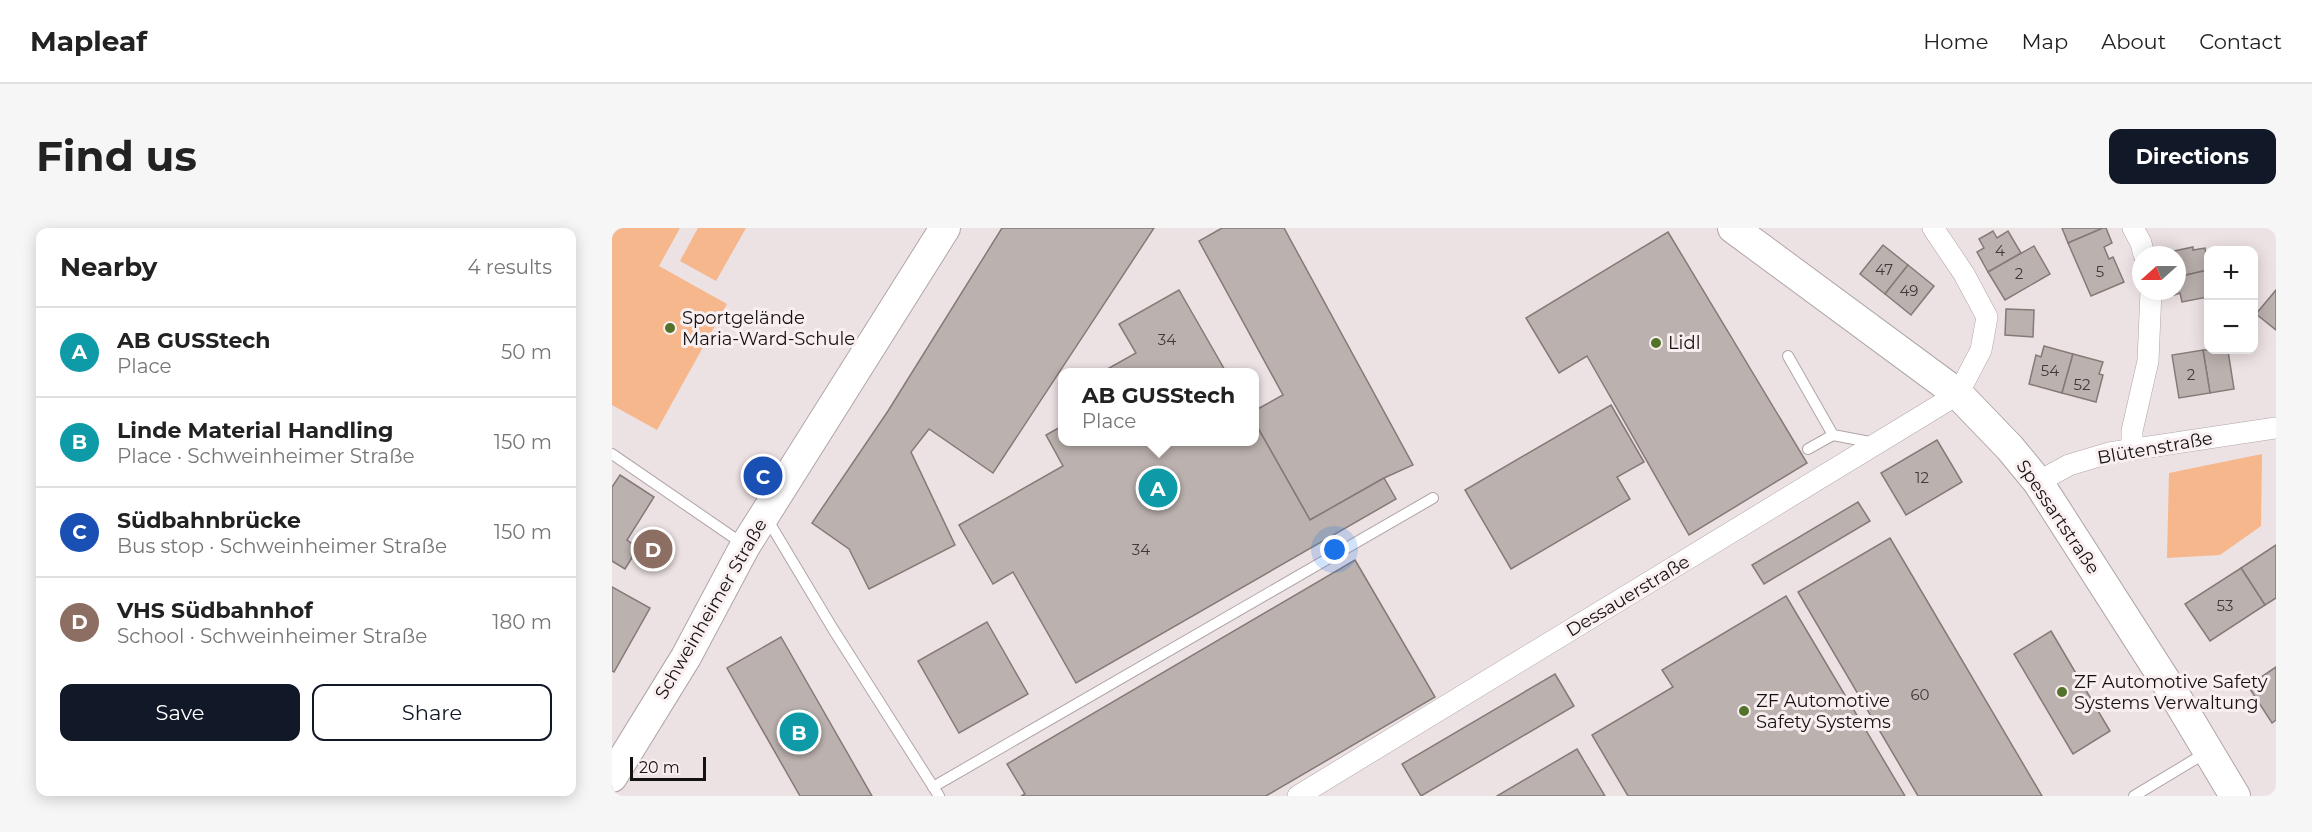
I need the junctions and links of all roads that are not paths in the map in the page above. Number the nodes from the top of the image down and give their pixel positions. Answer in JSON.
{"nodes":[{"id":1,"x":945,"y":228,"type":"edge"},
{"id":2,"x":1733,"y":228,"type":"edge"},
{"id":3,"x":1933,"y":228,"type":"edge"},
{"id":4,"x":2133,"y":228,"type":"edge"},
{"id":5,"x":2142,"y":246,"type":"edge"},
{"id":6,"x":2151,"y":300,"type":"edge"},
{"id":7,"x":1788,"y":356,"type":"dead end"},
{"id":8,"x":1958,"y":394,"type":"junction"},
{"id":9,"x":2276,"y":428,"type":"edge"},
{"id":10,"x":1833,"y":435,"type":"junction"},
{"id":11,"x":1878,"y":444,"type":"junction"},
{"id":12,"x":1808,"y":449,"type":"dead end"},
{"id":13,"x":2133,"y":450,"type":"junction"},
{"id":14,"x":612,"y":454,"type":"edge"},
{"id":15,"x":2038,"y":482,"type":"junction"},
{"id":16,"x":1433,"y":498,"type":"dead end"},
{"id":17,"x":765,"y":514,"type":"junction"},
{"id":18,"x":745,"y":546,"type":"junction"},
{"id":19,"x":2208,"y":752,"type":"junction"},
{"id":20,"x":612,"y":777,"type":"edge"},
{"id":21,"x":936,"y":792,"type":"edge"},
{"id":22,"x":1298,"y":796,"type":"edge"},
{"id":23,"x":2134,"y":796,"type":"edge"},
{"id":24,"x":2235,"y":796,"type":"edge"}],
"edges":[{"from":1,"to":17,"type":"street","name":"Schweinheimer Straße"},
{"from":2,"to":8,"type":"street","name":"Spessartstraße"},
{"from":3,"to":8,"type":"street"},
{"from":4,"to":5,"type":"street"},
{"from":6,"to":13,"type":"street"},
{"from":7,"to":10,"type":"lane"},
{"from":8,"to":11,"type":"street","name":"Dessauerstraße"},
{"from":8,"to":15,"type":"street","name":"Spessartstraße"},
{"from":9,"to":13,"type":"street","name":"Blütenstraße"},
{"from":10,"to":11,"type":"lane"},
{"from":10,"to":12,"type":"lane"},
{"from":11,"to":22,"type":"street","name":"Dessauerstraße"},
{"from":13,"to":15,"type":"street","name":"Blütenstraße"},
{"from":14,"to":18,"type":"lane"},
{"from":15,"to":19,"type":"street","name":"Spessartstraße"},
{"from":16,"to":21,"type":"lane"},
{"from":17,"to":18,"type":"street","name":"Schweinheimer Straße"},
{"from":17,"to":21,"type":"lane"},
{"from":18,"to":20,"type":"street","name":"Schweinheimer Straße"},
{"from":19,"to":23,"type":"lane"},
{"from":19,"to":24,"type":"street","name":"Spessartstraße"}]}
